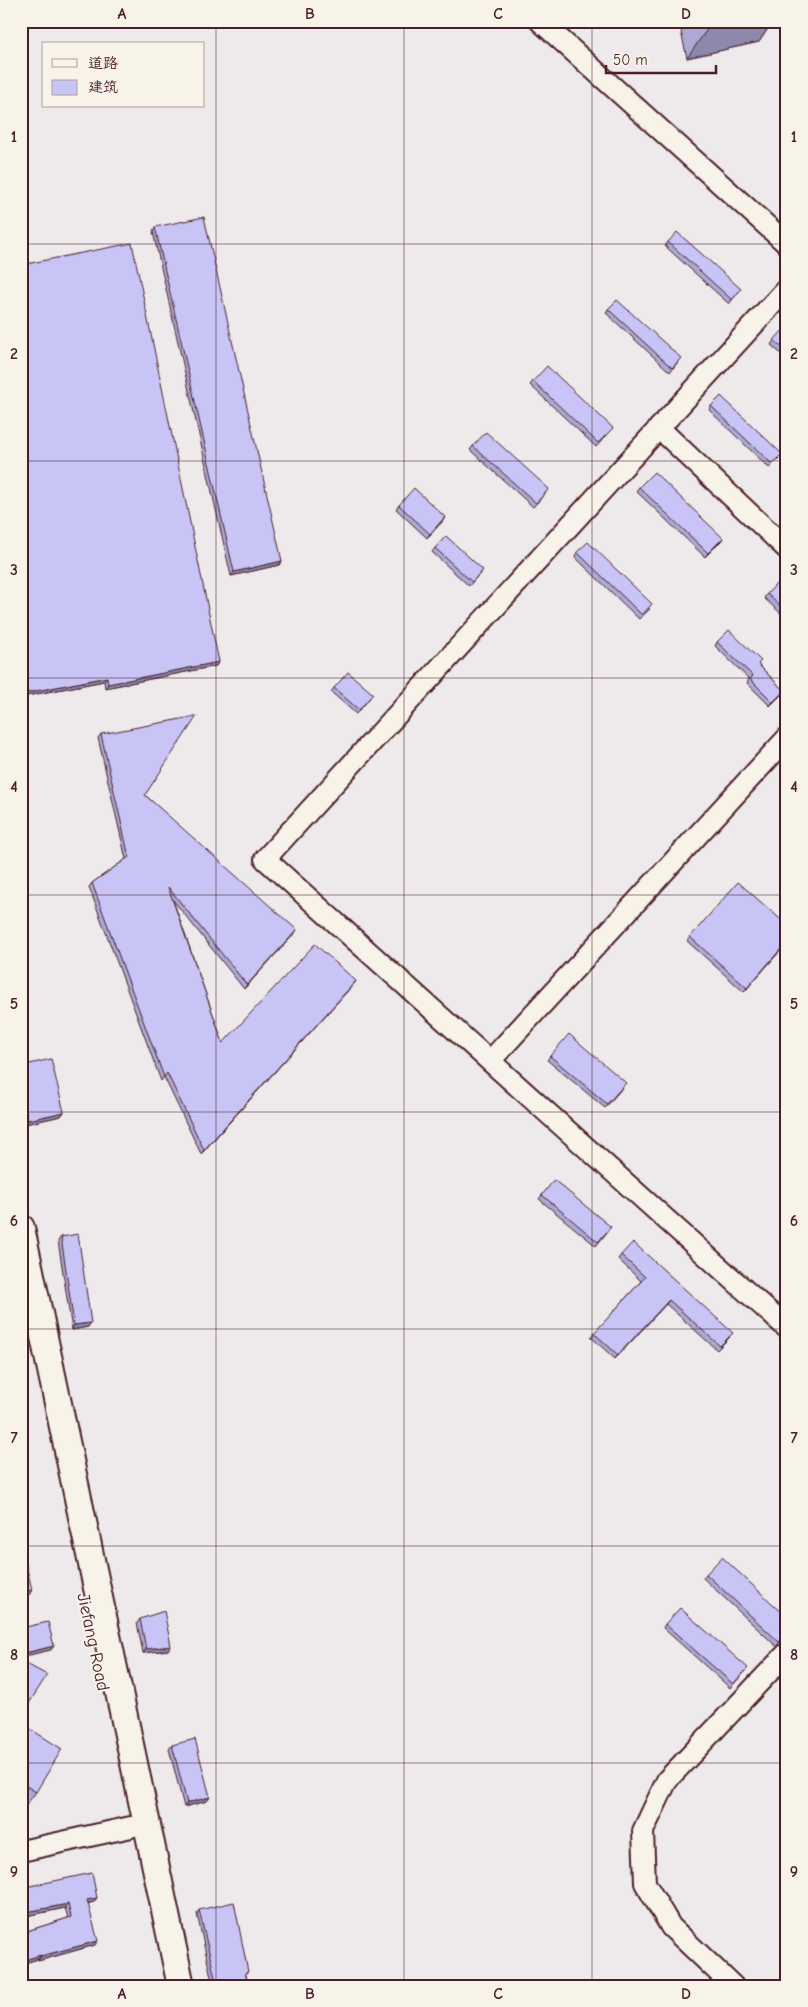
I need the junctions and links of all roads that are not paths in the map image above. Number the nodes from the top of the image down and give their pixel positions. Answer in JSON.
{"nodes":[{"id":1,"x":540,"y":21,"type":"edge"},
{"id":2,"x":787,"y":244,"type":"edge"},
{"id":3,"x":787,"y":288,"type":"edge"},
{"id":4,"x":659,"y":428,"type":"junction"},
{"id":5,"x":787,"y":548,"type":"edge"},
{"id":6,"x":787,"y":738,"type":"edge"},
{"id":7,"x":490,"y":1061,"type":"junction"},
{"id":8,"x":21,"y":1228,"type":"edge"},
{"id":9,"x":21,"y":1298,"type":"edge"},
{"id":10,"x":787,"y":1328,"type":"edge"},
{"id":11,"x":787,"y":1652,"type":"edge"},
{"id":12,"x":131,"y":1827,"type":"junction"},
{"id":13,"x":21,"y":1851,"type":"edge"},
{"id":14,"x":164,"y":1986,"type":"edge"},
{"id":15,"x":181,"y":1986,"type":"edge"},
{"id":16,"x":733,"y":1986,"type":"edge"}],
"edges":[{"from":1,"to":2,"type":"street"},
{"from":3,"to":4,"type":"street"},
{"from":4,"to":5,"type":"street"},
{"from":4,"to":7,"type":"street"},
{"from":6,"to":7,"type":"street"},
{"from":7,"to":10,"type":"street"},
{"from":8,"to":15,"type":"main road"},
{"from":9,"to":12,"type":"main road","name":"Jiefang Road"},
{"from":11,"to":16,"type":"street"},
{"from":12,"to":13,"type":"street"},
{"from":12,"to":14,"type":"main road","name":"Jiefang Road"}]}
